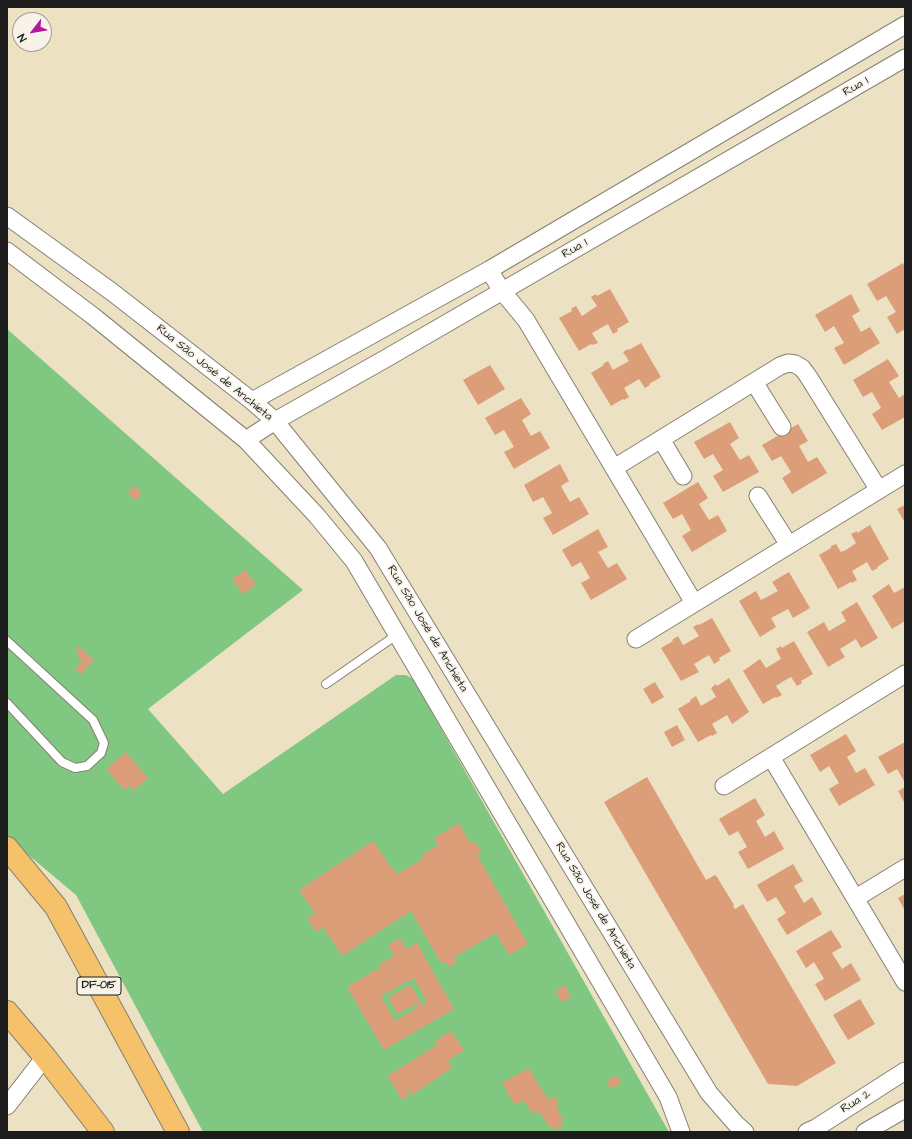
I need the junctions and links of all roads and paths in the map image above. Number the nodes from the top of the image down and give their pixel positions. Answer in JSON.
{"nodes":[{"id":1,"x":905,"y":25,"type":"edge"},
{"id":2,"x":905,"y":58,"type":"edge"},
{"id":3,"x":7,"y":216,"type":"edge"},
{"id":4,"x":7,"y":251,"type":"edge"},
{"id":5,"x":489,"y":270,"type":"junction"},
{"id":6,"x":502,"y":291,"type":"junction"},
{"id":7,"x":754,"y":382,"type":"junction"},
{"id":8,"x":252,"y":401,"type":"junction"},
{"id":9,"x":275,"y":421,"type":"junction"},
{"id":10,"x":782,"y":427,"type":"dead end"},
{"id":11,"x":661,"y":439,"type":"junction"},
{"id":12,"x":246,"y":440,"type":"junction"},
{"id":13,"x":614,"y":468,"type":"junction"},
{"id":14,"x":905,"y":474,"type":"edge"},
{"id":15,"x":683,"y":476,"type":"dead end"},
{"id":16,"x":879,"y":490,"type":"junction"},
{"id":17,"x":758,"y":496,"type":"dead end"},
{"id":18,"x":789,"y":545,"type":"junction"},
{"id":19,"x":694,"y":603,"type":"junction"},
{"id":20,"x":398,"y":634,"type":"junction"},
{"id":21,"x":636,"y":639,"type":"dead end"},
{"id":22,"x":7,"y":641,"type":"edge"},
{"id":23,"x":905,"y":674,"type":"edge"},
{"id":24,"x":326,"y":684,"type":"dead end"},
{"id":25,"x":7,"y":703,"type":"edge"},
{"id":26,"x":771,"y":757,"type":"junction"},
{"id":27,"x":724,"y":786,"type":"dead end"},
{"id":28,"x":7,"y":848,"type":"edge"},
{"id":29,"x":905,"y":868,"type":"edge"},
{"id":30,"x":856,"y":898,"type":"junction"},
{"id":31,"x":905,"y":982,"type":"edge"},
{"id":32,"x":7,"y":1012,"type":"edge"},
{"id":33,"x":45,"y":1057,"type":"junction"},
{"id":34,"x":905,"y":1071,"type":"edge"},
{"id":35,"x":7,"y":1106,"type":"edge"},
{"id":36,"x":905,"y":1109,"type":"edge"},
{"id":37,"x":103,"y":1132,"type":"edge"},
{"id":38,"x":178,"y":1132,"type":"edge"},
{"id":39,"x":681,"y":1132,"type":"edge"},
{"id":40,"x":745,"y":1132,"type":"edge"},
{"id":41,"x":807,"y":1132,"type":"edge"},
{"id":42,"x":866,"y":1132,"type":"edge"}],
"edges":[{"from":1,"to":5,"type":"street"},
{"from":2,"to":6,"type":"street","name":"Rua 1"},
{"from":3,"to":8,"type":"street","name":"Rua São José de Anchieta"},
{"from":4,"to":12,"type":"street"},
{"from":5,"to":6,"type":"street"},
{"from":5,"to":8,"type":"street"},
{"from":6,"to":9,"type":"street","name":"Rua 1"},
{"from":6,"to":13,"type":"street"},
{"from":7,"to":10,"type":"street"},
{"from":7,"to":11,"type":"street"},
{"from":7,"to":16,"type":"street"},
{"from":8,"to":9,"type":"street","name":"Rua São José de Anchieta"},
{"from":9,"to":12,"type":"street","name":"Rua 1"},
{"from":9,"to":40,"type":"street","name":"Rua São José de Anchieta"},
{"from":11,"to":13,"type":"street"},
{"from":11,"to":15,"type":"street"},
{"from":12,"to":20,"type":"street"},
{"from":13,"to":19,"type":"street"},
{"from":14,"to":16,"type":"street"},
{"from":16,"to":18,"type":"street"},
{"from":17,"to":18,"type":"street"},
{"from":18,"to":19,"type":"street"},
{"from":19,"to":21,"type":"street"},
{"from":20,"to":24,"type":"lane"},
{"from":20,"to":39,"type":"street"},
{"from":22,"to":25,"type":"lane"},
{"from":23,"to":26,"type":"street"},
{"from":26,"to":27,"type":"street"},
{"from":26,"to":30,"type":"street"},
{"from":28,"to":38,"type":"main road","number":"DF-015"},
{"from":29,"to":30,"type":"street"},
{"from":30,"to":31,"type":"street"},
{"from":32,"to":33,"type":"main road"},
{"from":33,"to":35,"type":"street"},
{"from":33,"to":37,"type":"main road"},
{"from":34,"to":41,"type":"street","name":"Rua 2"},
{"from":36,"to":42,"type":"street"}]}
